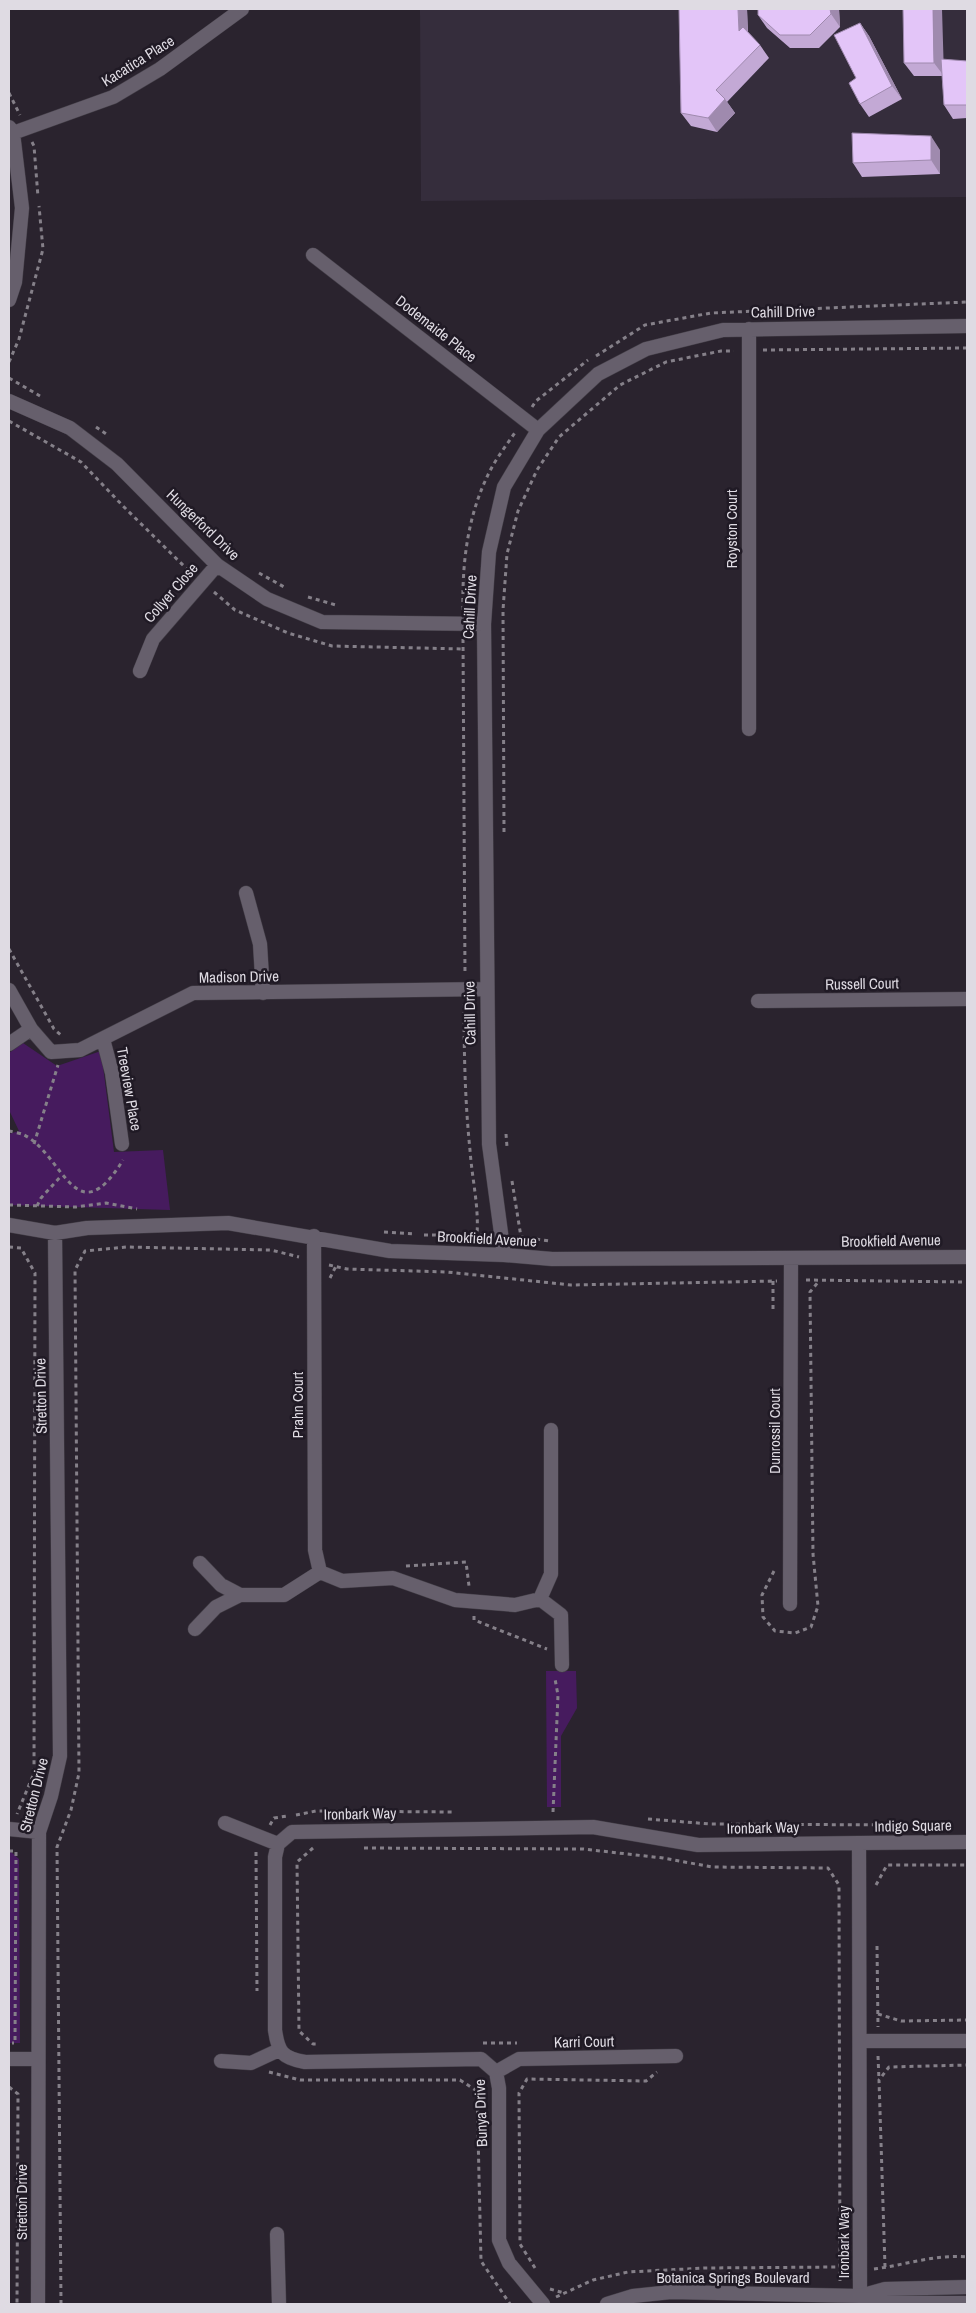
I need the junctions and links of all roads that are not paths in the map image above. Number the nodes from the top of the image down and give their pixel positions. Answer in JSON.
{"nodes":[{"id":1,"x":242,"y":9,"type":"edge"},
{"id":2,"x":11,"y":130,"type":"edge"},
{"id":3,"x":313,"y":255,"type":"dead end"},
{"id":4,"x":9,"y":300,"type":"edge"},
{"id":5,"x":967,"y":326,"type":"edge"},
{"id":6,"x":749,"y":328,"type":"junction"},
{"id":7,"x":9,"y":401,"type":"edge"},
{"id":8,"x":538,"y":430,"type":"junction"},
{"id":9,"x":217,"y":565,"type":"junction"},
{"id":10,"x":484,"y":624,"type":"junction"},
{"id":11,"x":140,"y":671,"type":"dead end"},
{"id":12,"x":749,"y":729,"type":"dead end"},
{"id":13,"x":246,"y":893,"type":"dead end"},
{"id":14,"x":486,"y":989,"type":"junction"},
{"id":15,"x":9,"y":990,"type":"edge"},
{"id":16,"x":262,"y":993,"type":"junction"},
{"id":17,"x":967,"y":999,"type":"edge"},
{"id":18,"x":758,"y":1001,"type":"dead end"},
{"id":19,"x":31,"y":1029,"type":"junction"},
{"id":20,"x":103,"y":1039,"type":"junction"},
{"id":21,"x":9,"y":1044,"type":"edge"},
{"id":22,"x":122,"y":1144,"type":"road end"},
{"id":23,"x":9,"y":1225,"type":"edge"},
{"id":24,"x":55,"y":1233,"type":"junction"},
{"id":25,"x":314,"y":1236,"type":"junction"},
{"id":26,"x":504,"y":1255,"type":"junction"},
{"id":27,"x":967,"y":1257,"type":"edge"},
{"id":28,"x":791,"y":1259,"type":"junction"},
{"id":29,"x":551,"y":1430,"type":"dead end"},
{"id":30,"x":200,"y":1563,"type":"dead end"},
{"id":31,"x":320,"y":1572,"type":"junction"},
{"id":32,"x":240,"y":1595,"type":"junction"},
{"id":33,"x":540,"y":1599,"type":"junction"},
{"id":34,"x":790,"y":1604,"type":"dead end"},
{"id":35,"x":195,"y":1629,"type":"dead end"},
{"id":36,"x":558,"y":1671,"type":"road end"},
{"id":37,"x":225,"y":1823,"type":"dead end"},
{"id":38,"x":9,"y":1829,"type":"edge"},
{"id":39,"x":39,"y":1832,"type":"junction"},
{"id":40,"x":967,"y":1842,"type":"edge"},
{"id":41,"x":859,"y":1843,"type":"junction"},
{"id":42,"x":278,"y":1844,"type":"junction"},
{"id":43,"x":860,"y":2041,"type":"junction"},
{"id":44,"x":967,"y":2041,"type":"edge"},
{"id":45,"x":279,"y":2050,"type":"junction"},
{"id":46,"x":676,"y":2056,"type":"road end"},
{"id":47,"x":9,"y":2059,"type":"edge"},
{"id":48,"x":38,"y":2059,"type":"junction"},
{"id":49,"x":221,"y":2061,"type":"dead end"},
{"id":50,"x":496,"y":2072,"type":"junction"},
{"id":51,"x":277,"y":2234,"type":"dead end"},
{"id":52,"x":967,"y":2287,"type":"edge"},
{"id":53,"x":860,"y":2296,"type":"junction"},
{"id":54,"x":547,"y":2302,"type":"edge"},
{"id":55,"x":967,"y":2303,"type":"edge"},
{"id":56,"x":38,"y":2304,"type":"edge"},
{"id":57,"x":279,"y":2304,"type":"edge"},
{"id":58,"x":607,"y":2304,"type":"edge"}],
"edges":[{"from":1,"to":2,"type":"street","name":"Kacatica Place"},
{"from":2,"to":4,"type":"street"},
{"from":3,"to":8,"type":"street","name":"Dodemaide Place"},
{"from":5,"to":6,"type":"street","name":"Cahill Drive"},
{"from":6,"to":8,"type":"street","name":"Cahill Drive"},
{"from":6,"to":12,"type":"street","name":"Royston Court"},
{"from":7,"to":9,"type":"street","name":"Hungerford Drive"},
{"from":8,"to":10,"type":"street","name":"Cahill Drive"},
{"from":9,"to":10,"type":"street","name":"Hungerford Drive"},
{"from":9,"to":11,"type":"street","name":"Collyer Close"},
{"from":10,"to":14,"type":"street","name":"Cahill Drive"},
{"from":13,"to":16,"type":"street"},
{"from":14,"to":16,"type":"street","name":"Madison Drive"},
{"from":14,"to":26,"type":"street","name":"Cahill Drive"},
{"from":15,"to":19,"type":"street"},
{"from":16,"to":20,"type":"street","name":"Madison Drive"},
{"from":17,"to":18,"type":"street","name":"Russell Court"},
{"from":19,"to":20,"type":"street","name":"Madison Drive"},
{"from":19,"to":21,"type":"street"},
{"from":20,"to":22,"type":"street","name":"Treeview Place"},
{"from":23,"to":24,"type":"street","name":"Brookfield Avenue"},
{"from":24,"to":25,"type":"street","name":"Brookfield Avenue"},
{"from":24,"to":39,"type":"street","name":"Stretton Drive"},
{"from":25,"to":26,"type":"street","name":"Brookfield Avenue"},
{"from":25,"to":31,"type":"street","name":"Prahn Court"},
{"from":26,"to":28,"type":"street","name":"Brookfield Avenue"},
{"from":27,"to":28,"type":"street","name":"Brookfield Avenue"},
{"from":28,"to":34,"type":"street","name":"Dunrossil Court"},
{"from":29,"to":33,"type":"street"},
{"from":30,"to":32,"type":"street"},
{"from":31,"to":32,"type":"street"},
{"from":31,"to":33,"type":"street"},
{"from":32,"to":35,"type":"street"},
{"from":33,"to":36,"type":"street"},
{"from":37,"to":42,"type":"street"},
{"from":38,"to":39,"type":"street"},
{"from":39,"to":48,"type":"street","name":"Stretton Drive"},
{"from":40,"to":41,"type":"street","name":"Indigo Square"},
{"from":41,"to":42,"type":"street","name":"Ironbark Way"},
{"from":41,"to":43,"type":"street","name":"Ironbark Way"},
{"from":42,"to":45,"type":"street"},
{"from":43,"to":44,"type":"street"},
{"from":43,"to":53,"type":"street","name":"Ironbark Way"},
{"from":45,"to":49,"type":"street"},
{"from":45,"to":50,"type":"street","name":"Bunya Drive"},
{"from":46,"to":50,"type":"street","name":"Karri Court"},
{"from":47,"to":48,"type":"street"},
{"from":48,"to":56,"type":"street","name":"Stretton Drive"},
{"from":50,"to":54,"type":"street","name":"Bunya Drive"},
{"from":51,"to":57,"type":"street"},
{"from":52,"to":53,"type":"street","name":"Botanica Springs Boulevard"},
{"from":53,"to":55,"type":"street","name":"Botanica Springs Boulevard"},
{"from":53,"to":58,"type":"street","name":"Botanica Springs Boulevard"}]}
